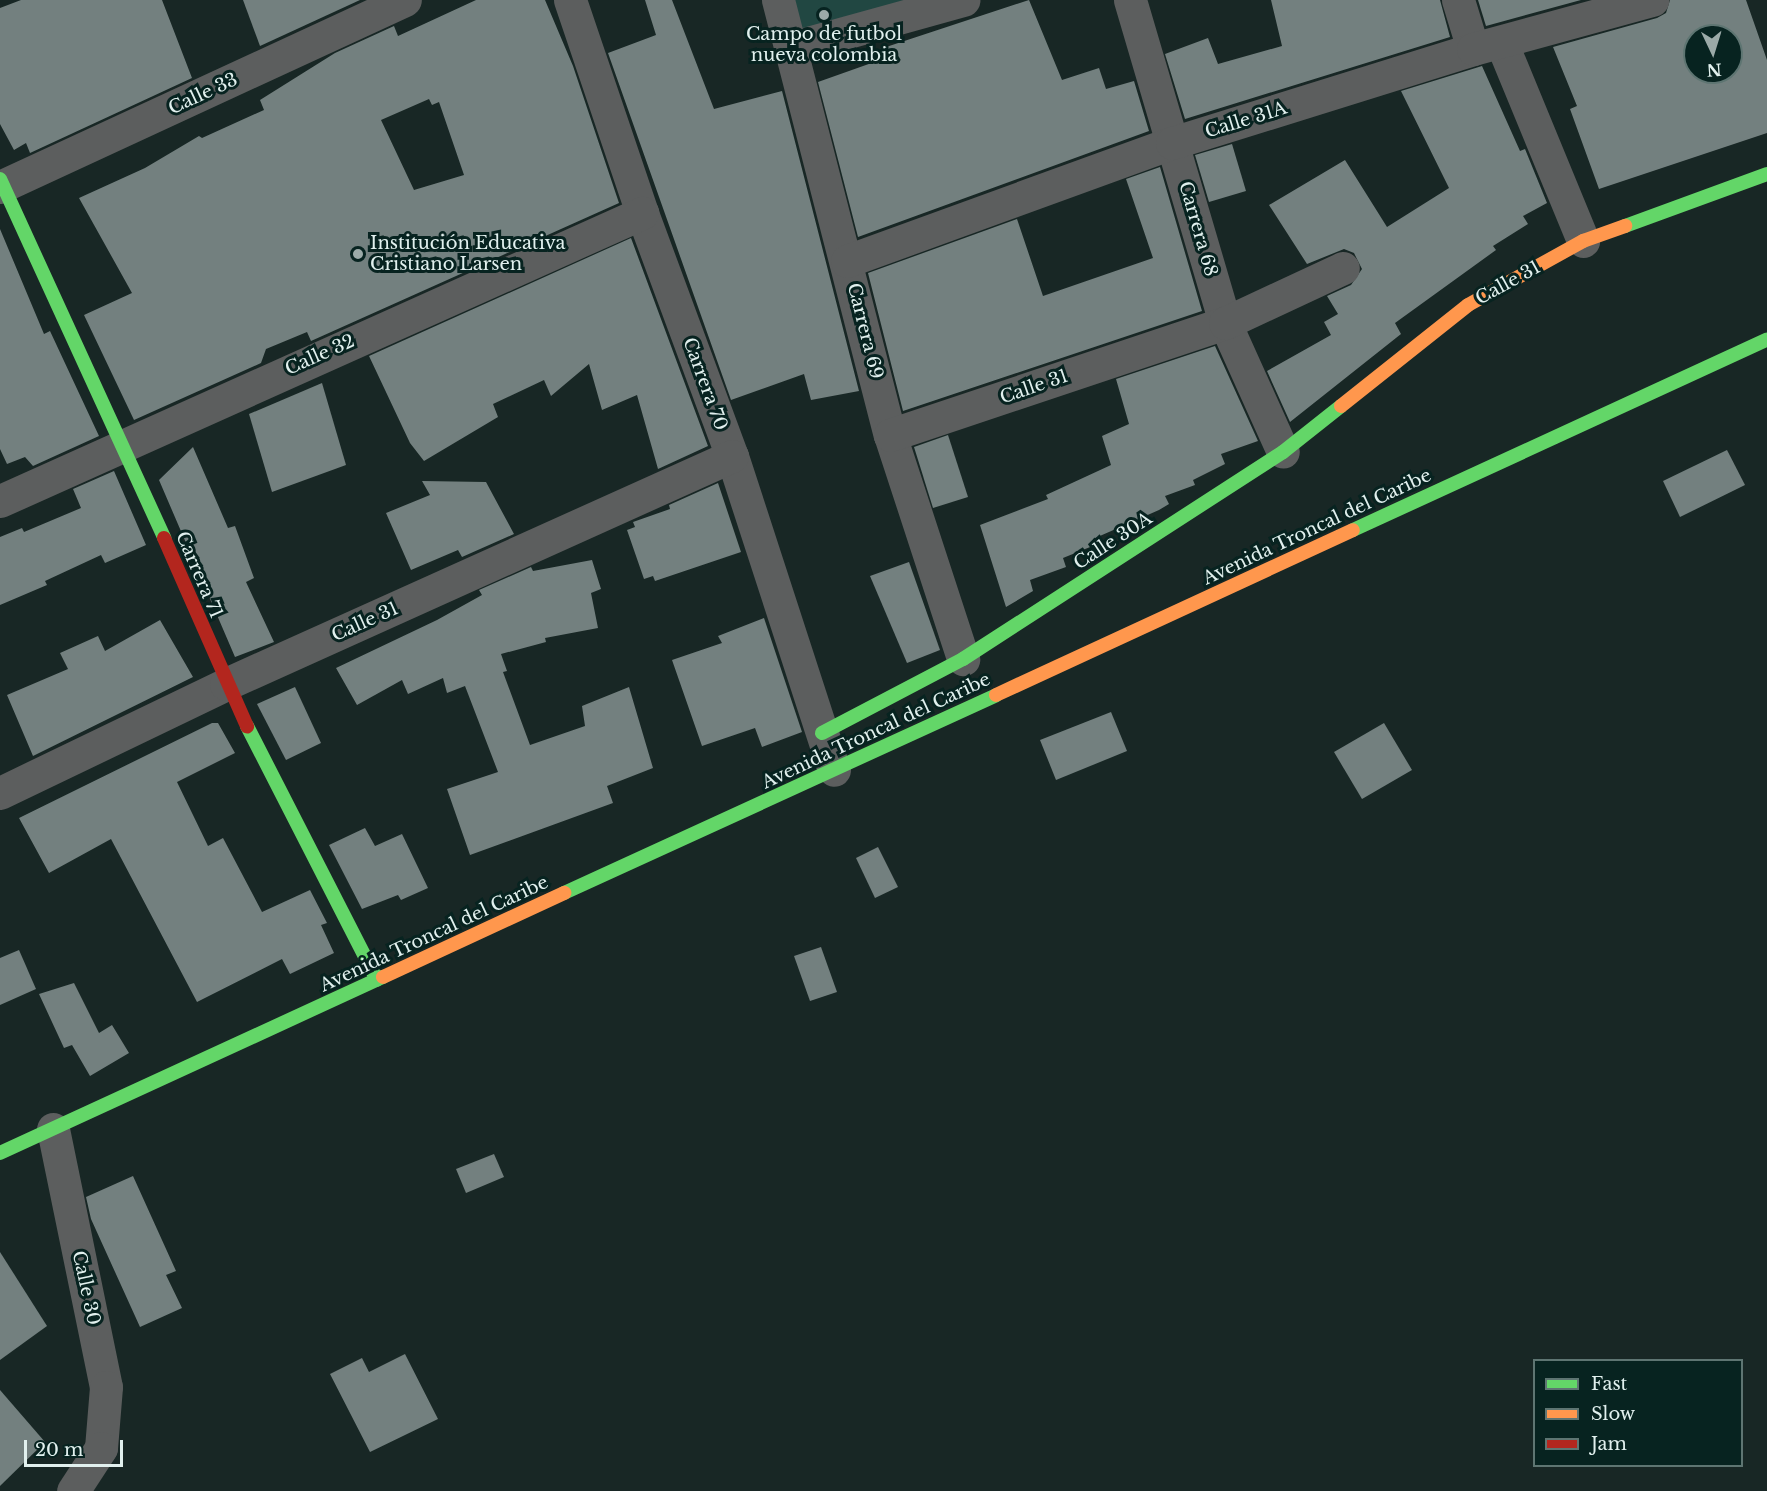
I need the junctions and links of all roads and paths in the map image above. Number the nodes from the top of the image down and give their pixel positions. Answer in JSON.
{"nodes":[{"id":1,"x":405,"y":0,"type":"edge"},
{"id":2,"x":570,"y":0,"type":"edge"},
{"id":3,"x":778,"y":0,"type":"edge"},
{"id":4,"x":963,"y":0,"type":"edge"},
{"id":5,"x":1130,"y":0,"type":"edge"},
{"id":6,"x":1458,"y":0,"type":"edge"},
{"id":7,"x":1652,"y":0,"type":"edge"},
{"id":8,"x":1487,"y":47,"type":"junction"},
{"id":9,"x":790,"y":48,"type":"junction"},
{"id":10,"x":1172,"y":143,"type":"junction"},
{"id":11,"x":1767,"y":174,"type":"edge"},
{"id":12,"x":1,"y":184,"type":"edge"},
{"id":13,"x":642,"y":213,"type":"junction"},
{"id":14,"x":1583,"y":241,"type":"junction"},
{"id":15,"x":847,"y":261,"type":"junction"},
{"id":16,"x":1343,"y":268,"type":"dead end"},
{"id":17,"x":1225,"y":323,"type":"junction"},
{"id":18,"x":1767,"y":340,"type":"edge"},
{"id":19,"x":890,"y":435,"type":"junction"},
{"id":20,"x":123,"y":442,"type":"junction"},
{"id":21,"x":1283,"y":452,"type":"junction"},
{"id":22,"x":732,"y":456,"type":"junction"},
{"id":23,"x":0,"y":501,"type":"edge"},
{"id":24,"x":963,"y":659,"type":"junction"},
{"id":25,"x":226,"y":684,"type":"junction"},
{"id":26,"x":822,"y":733,"type":"junction"},
{"id":27,"x":834,"y":770,"type":"junction"},
{"id":28,"x":0,"y":793,"type":"edge"},
{"id":29,"x":377,"y":980,"type":"junction"},
{"id":30,"x":53,"y":1129,"type":"junction"},
{"id":31,"x":0,"y":1153,"type":"edge"},
{"id":32,"x":73,"y":1491,"type":"edge"}],
"edges":[{"from":1,"to":12,"type":"street","name":"Calle 33"},
{"from":2,"to":13,"type":"street","name":"Carrera 70"},
{"from":3,"to":9,"type":"street","name":"Carrera 69"},
{"from":4,"to":9,"type":"street"},
{"from":5,"to":10,"type":"street","name":"Carrera 68"},
{"from":6,"to":8,"type":"street"},
{"from":7,"to":8,"type":"street","name":"Calle 31A"},
{"from":8,"to":10,"type":"street","name":"Calle 31A"},
{"from":8,"to":14,"type":"street"},
{"from":9,"to":15,"type":"street","name":"Carrera 69"},
{"from":10,"to":15,"type":"street","name":"Calle 31A"},
{"from":10,"to":17,"type":"street","name":"Carrera 68"},
{"from":11,"to":14,"type":"main road","name":"Calle 31"},
{"from":12,"to":20,"type":"main road","name":"Carrera 71"},
{"from":13,"to":20,"type":"street","name":"Calle 32"},
{"from":13,"to":22,"type":"street","name":"Carrera 70"},
{"from":14,"to":21,"type":"main road","name":"Calle 31"},
{"from":15,"to":19,"type":"street","name":"Carrera 69"},
{"from":16,"to":17,"type":"street","name":"Calle 31"},
{"from":17,"to":19,"type":"street","name":"Calle 31"},
{"from":17,"to":21,"type":"street","name":"Carrera 68"},
{"from":18,"to":27,"type":"main road","name":"Avenida Troncal del Caribe"},
{"from":19,"to":24,"type":"street","name":"Carrera 69"},
{"from":20,"to":23,"type":"street","name":"Calle 32"},
{"from":20,"to":25,"type":"main road","name":"Carrera 71"},
{"from":21,"to":24,"type":"main road","name":"Calle 30A"},
{"from":22,"to":25,"type":"street","name":"Calle 31"},
{"from":22,"to":26,"type":"street","name":"Carrera 70"},
{"from":24,"to":26,"type":"main road","name":"Calle 30A"},
{"from":25,"to":28,"type":"street","name":"Calle 31"},
{"from":25,"to":29,"type":"main road","name":"Carrera 71"},
{"from":26,"to":27,"type":"street","name":"Carrera 70"},
{"from":27,"to":29,"type":"main road","name":"Avenida Troncal del Caribe"},
{"from":29,"to":30,"type":"main road","name":"Avenida Troncal del Caribe"},
{"from":30,"to":31,"type":"main road","name":"Avenida Troncal del Caribe"},
{"from":30,"to":32,"type":"street","name":"Calle 30"}]}
